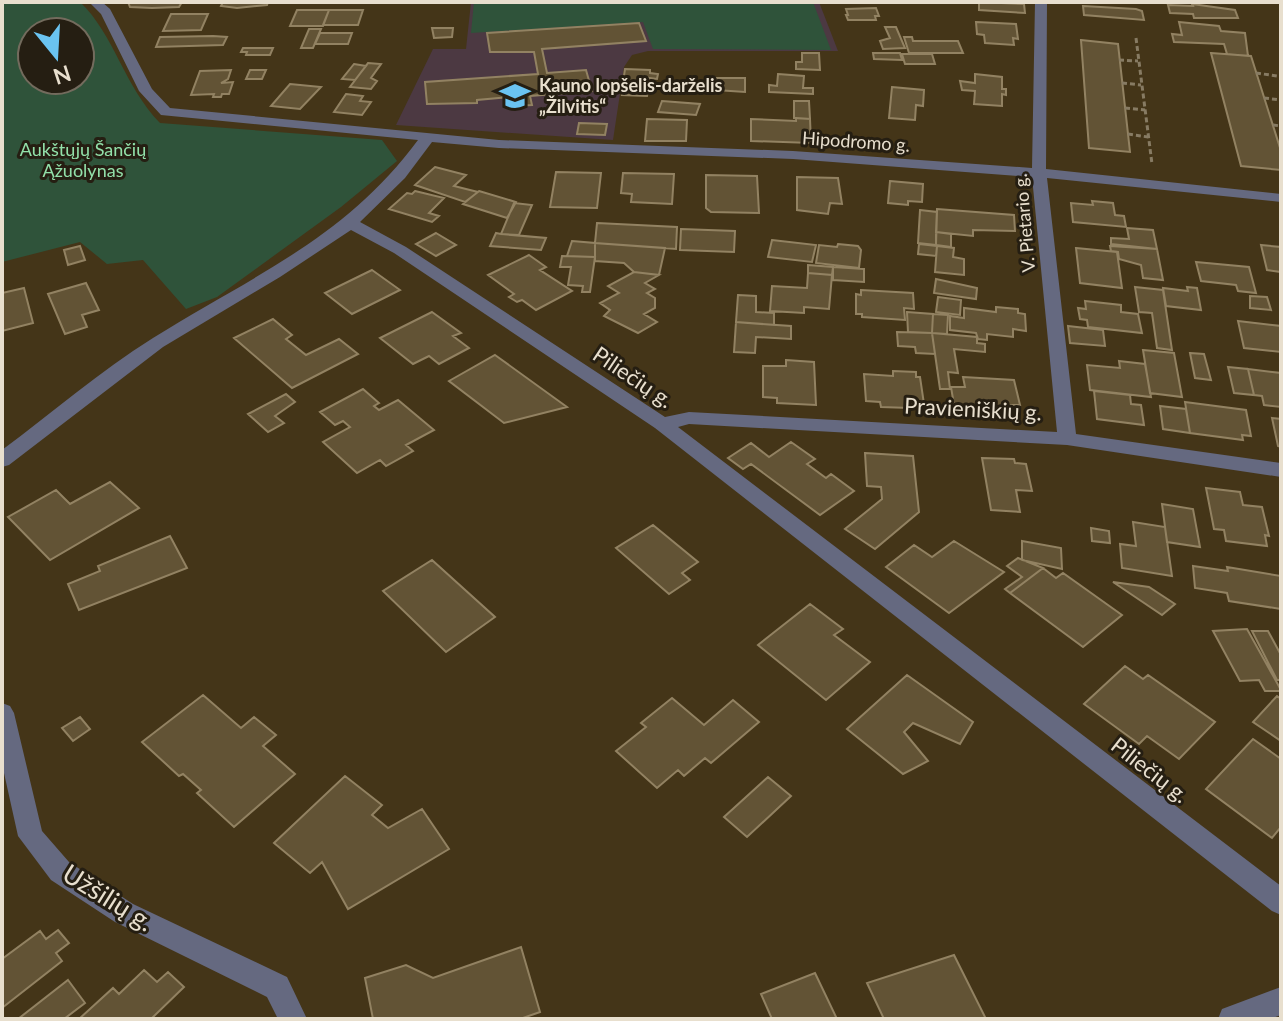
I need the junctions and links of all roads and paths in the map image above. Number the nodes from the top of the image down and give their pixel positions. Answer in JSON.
{"nodes":[{"id":1,"x":95,"y":2,"type":"edge"},
{"id":2,"x":1041,"y":2,"type":"edge"},
{"id":3,"x":1136,"y":38,"type":"dead end"},
{"id":4,"x":1119,"y":60,"type":"dead end"},
{"id":5,"x":1139,"y":61,"type":"junction"},
{"id":6,"x":1256,"y":73,"type":"dead end"},
{"id":7,"x":1277,"y":76,"type":"dead end"},
{"id":8,"x":1122,"y":83,"type":"dead end"},
{"id":9,"x":1142,"y":85,"type":"junction"},
{"id":10,"x":1264,"y":98,"type":"dead end"},
{"id":11,"x":1281,"y":100,"type":"edge"},
{"id":12,"x":1125,"y":108,"type":"dead end"},
{"id":13,"x":1145,"y":110,"type":"junction"},
{"id":14,"x":1273,"y":125,"type":"dead end"},
{"id":15,"x":1281,"y":126,"type":"edge"},
{"id":16,"x":1128,"y":134,"type":"dead end"},
{"id":17,"x":428,"y":137,"type":"junction"},
{"id":18,"x":1148,"y":137,"type":"junction"},
{"id":19,"x":1039,"y":173,"type":"junction"},
{"id":20,"x":1154,"y":185,"type":"junction"},
{"id":21,"x":1281,"y":198,"type":"edge"},
{"id":22,"x":350,"y":223,"type":"junction"},
{"id":23,"x":662,"y":424,"type":"junction"},
{"id":24,"x":1067,"y":439,"type":"junction"},
{"id":25,"x":2,"y":460,"type":"edge"},
{"id":26,"x":1281,"y":470,"type":"edge"},
{"id":27,"x":2,"y":713,"type":"edge"},
{"id":28,"x":1281,"y":902,"type":"edge"},
{"id":29,"x":1281,"y":1001,"type":"edge"},
{"id":30,"x":293,"y":1019,"type":"edge"},
{"id":31,"x":1232,"y":1019,"type":"edge"}],
"edges":[{"from":1,"to":17,"type":"street"},
{"from":2,"to":19,"type":"street","name":"V. Pietario g."},
{"from":3,"to":5,"type":"path"},
{"from":4,"to":5,"type":"path"},
{"from":5,"to":9,"type":"path"},
{"from":6,"to":7,"type":"path"},
{"from":8,"to":9,"type":"path"},
{"from":9,"to":13,"type":"path"},
{"from":10,"to":11,"type":"path"},
{"from":12,"to":13,"type":"path"},
{"from":13,"to":18,"type":"path"},
{"from":14,"to":15,"type":"path"},
{"from":16,"to":18,"type":"path"},
{"from":17,"to":19,"type":"street","name":"Hipodromo g."},
{"from":17,"to":22,"type":"street"},
{"from":18,"to":20,"type":"path"},
{"from":19,"to":20,"type":"street","name":"Hipodromo g."},
{"from":19,"to":24,"type":"street","name":"V. Pietario g."},
{"from":20,"to":21,"type":"street","name":"Hipodromo g."},
{"from":22,"to":23,"type":"street","name":"Piliečių g."},
{"from":22,"to":25,"type":"street"},
{"from":23,"to":24,"type":"street","name":"Pravieniškių g."},
{"from":23,"to":28,"type":"street","name":"Piliečių g."},
{"from":24,"to":26,"type":"street","name":"Pravieniškių g."},
{"from":27,"to":30,"type":"street","name":"Užšilių g."},
{"from":29,"to":31,"type":"street"}]}
